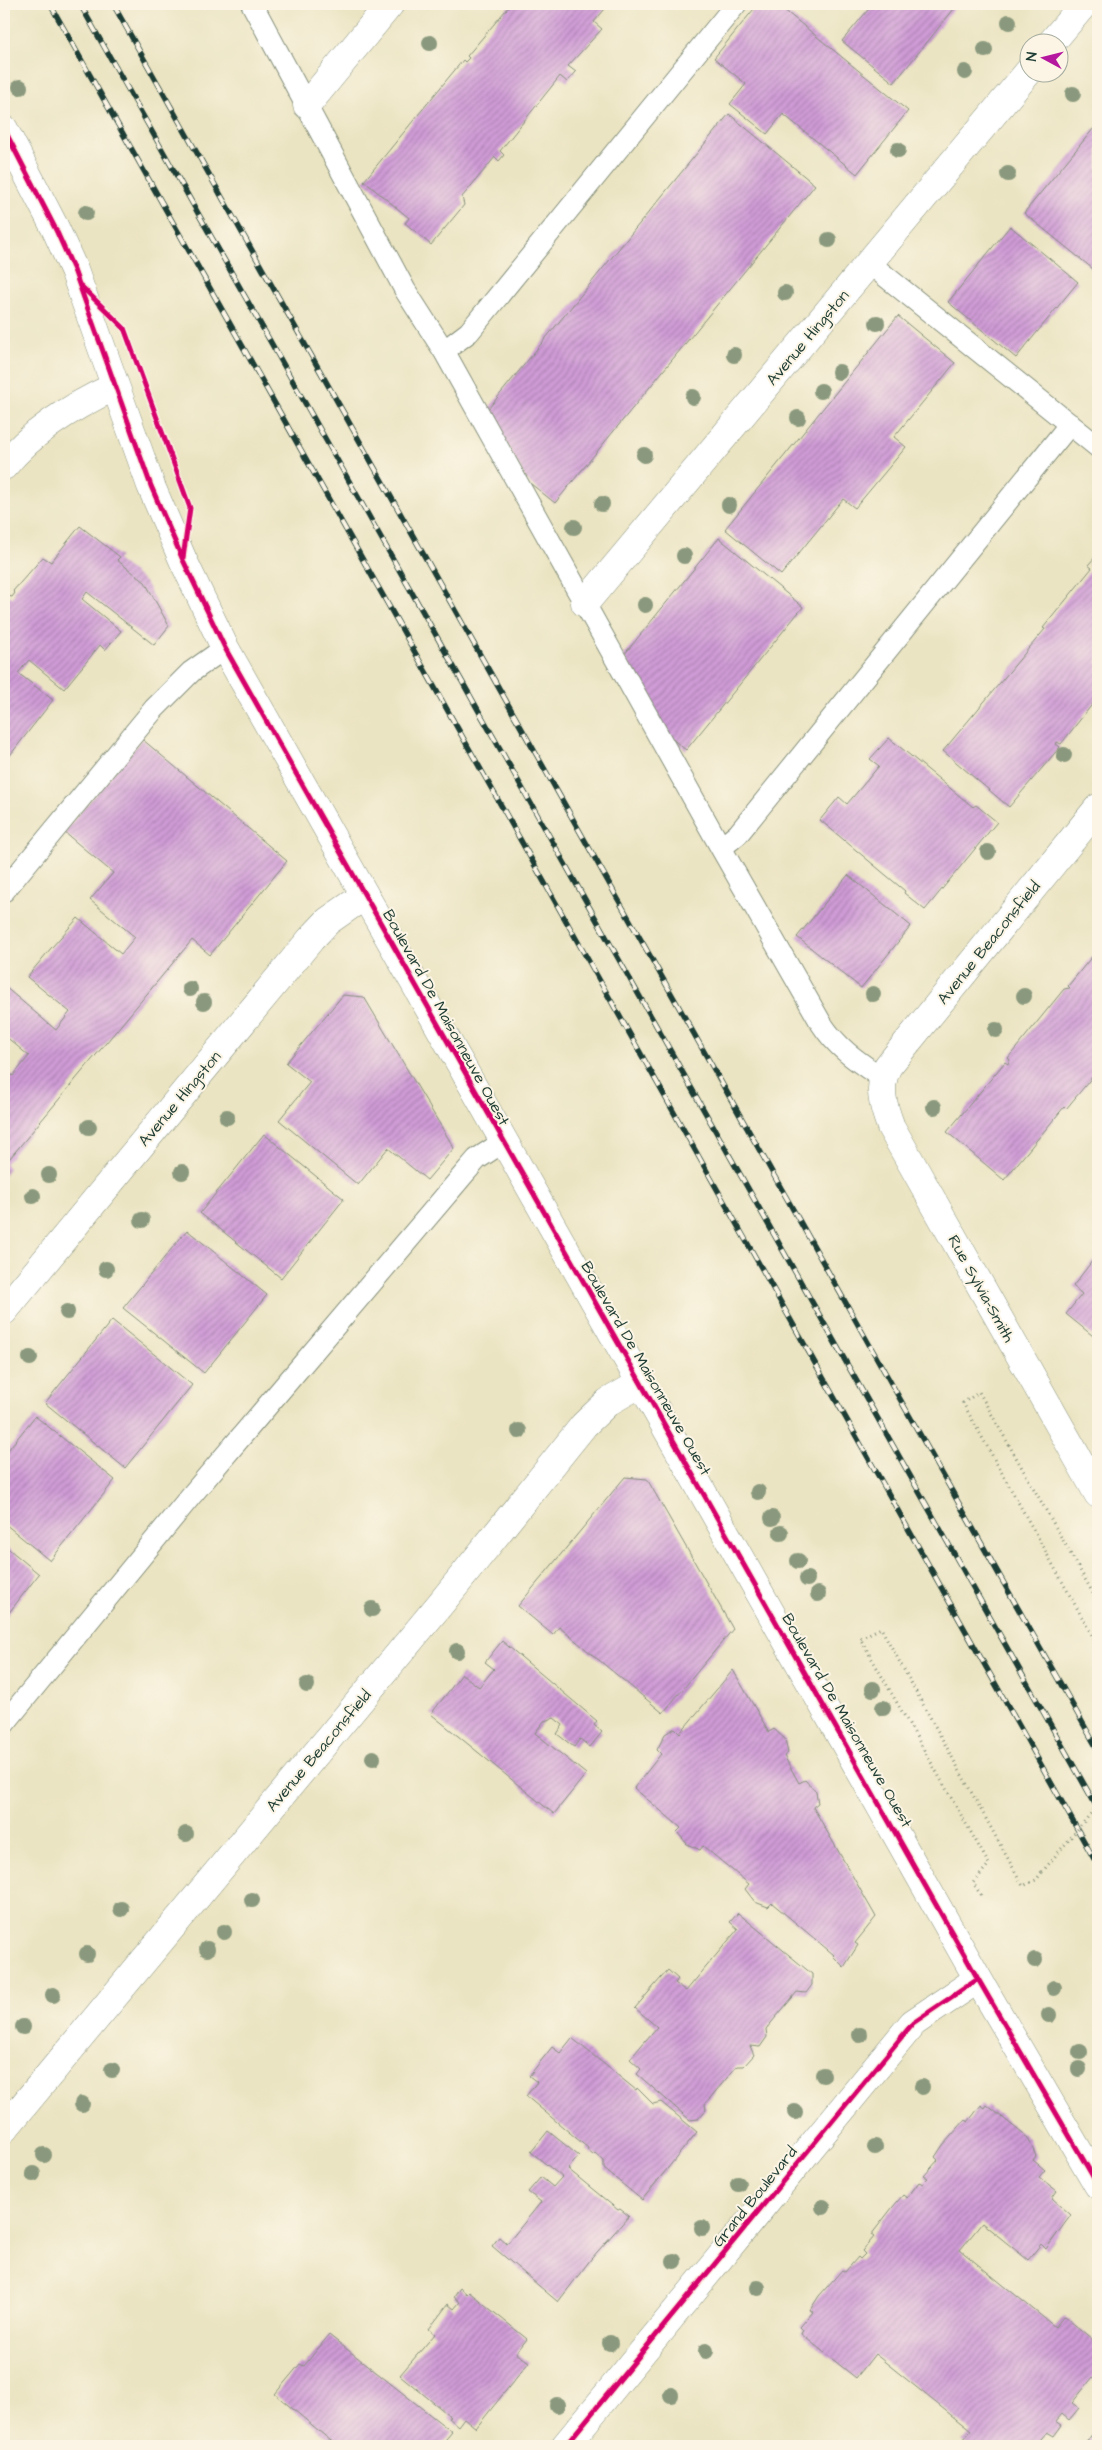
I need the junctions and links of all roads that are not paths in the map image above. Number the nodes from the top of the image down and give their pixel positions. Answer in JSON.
{"nodes":[{"id":1,"x":252,"y":4,"type":"edge"},
{"id":2,"x":390,"y":4,"type":"edge"},
{"id":3,"x":736,"y":4,"type":"edge"},
{"id":4,"x":1084,"y":4,"type":"edge"},
{"id":5,"x":1060,"y":32,"type":"edge"},
{"id":6,"x":1020,"y":82,"type":"edge"},
{"id":7,"x":307,"y":106,"type":"junction"},
{"id":8,"x":4,"y":129,"type":"edge"},
{"id":9,"x":870,"y":263,"type":"junction"},
{"id":10,"x":444,"y":351,"type":"junction"},
{"id":11,"x":114,"y":387,"type":"junction"},
{"id":12,"x":1070,"y":424,"type":"junction"},
{"id":13,"x":1098,"y":447,"type":"edge"},
{"id":14,"x":4,"y":466,"type":"edge"},
{"id":15,"x":584,"y":603,"type":"junction"},
{"id":16,"x":225,"y":648,"type":"junction"},
{"id":17,"x":1098,"y":808,"type":"edge"},
{"id":18,"x":721,"y":848,"type":"junction"},
{"id":19,"x":4,"y":891,"type":"edge"},
{"id":20,"x":364,"y":896,"type":"junction"},
{"id":21,"x":882,"y":1078,"type":"junction"},
{"id":22,"x":503,"y":1142,"type":"junction"},
{"id":23,"x":4,"y":1311,"type":"edge"},
{"id":24,"x":641,"y":1383,"type":"junction"},
{"id":25,"x":1098,"y":1494,"type":"edge"},
{"id":26,"x":4,"y":1724,"type":"edge"},
{"id":27,"x":978,"y":1979,"type":"junction"},
{"id":28,"x":4,"y":2129,"type":"edge"},
{"id":29,"x":1098,"y":2185,"type":"edge"},
{"id":30,"x":565,"y":2446,"type":"edge"}],
"edges":[{"from":1,"to":7,"type":"lane"},
{"from":2,"to":7,"type":"street"},
{"from":3,"to":10,"type":"lane"},
{"from":4,"to":5,"type":"street"},
{"from":6,"to":9,"type":"street","name":"Avenue Hingston"},
{"from":7,"to":10,"type":"lane"},
{"from":8,"to":11,"type":"street","name":"Boulevard De Maisonneuve Ouest"},
{"from":9,"to":12,"type":"lane"},
{"from":9,"to":15,"type":"street","name":"Avenue Hingston"},
{"from":10,"to":15,"type":"lane"},
{"from":11,"to":14,"type":"street"},
{"from":11,"to":16,"type":"street","name":"Boulevard De Maisonneuve Ouest"},
{"from":12,"to":13,"type":"lane"},
{"from":12,"to":18,"type":"lane"},
{"from":15,"to":18,"type":"lane"},
{"from":16,"to":19,"type":"lane"},
{"from":16,"to":20,"type":"street","name":"Boulevard De Maisonneuve Ouest"},
{"from":17,"to":21,"type":"street","name":"Avenue Beaconsfield"},
{"from":18,"to":21,"type":"lane"},
{"from":20,"to":22,"type":"street","name":"Boulevard De Maisonneuve Ouest"},
{"from":20,"to":23,"type":"street","name":"Avenue Hingston"},
{"from":21,"to":25,"type":"street","name":"Rue Sylvia-Smith"},
{"from":22,"to":24,"type":"street","name":"Boulevard De Maisonneuve Ouest"},
{"from":22,"to":26,"type":"lane"},
{"from":24,"to":27,"type":"street","name":"Boulevard De Maisonneuve Ouest"},
{"from":24,"to":28,"type":"street","name":"Avenue Beaconsfield"},
{"from":27,"to":29,"type":"street","name":"Boulevard De Maisonneuve Ouest"},
{"from":27,"to":30,"type":"street","name":"Grand Boulevard"}]}
